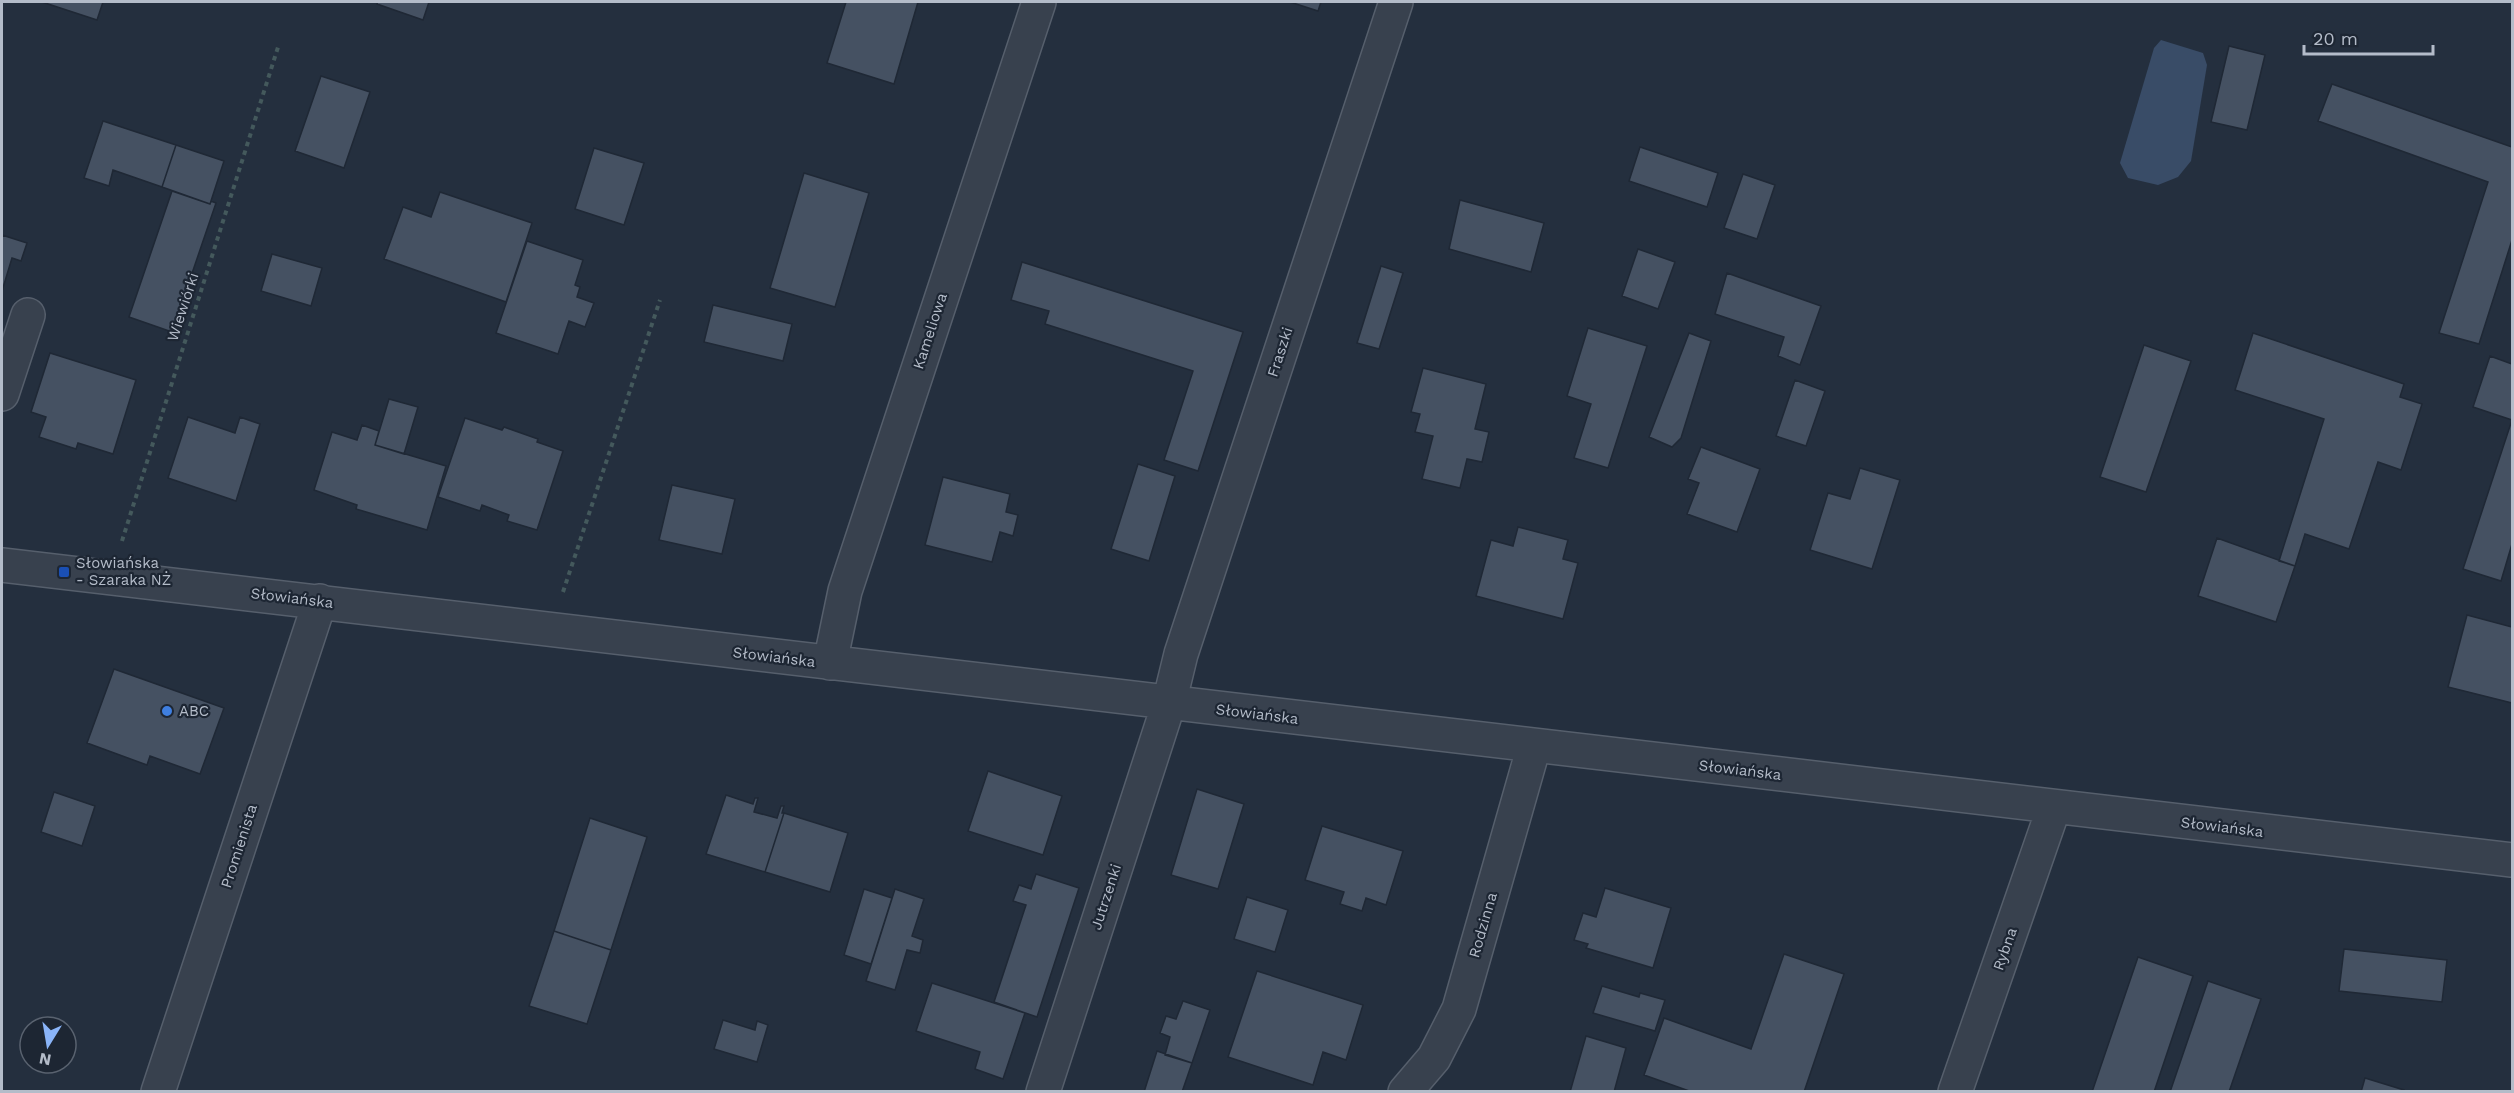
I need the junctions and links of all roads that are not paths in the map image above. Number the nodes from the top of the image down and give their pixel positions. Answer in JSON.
{"nodes":[{"id":1,"x":1039,"y":2,"type":"edge"},
{"id":2,"x":1396,"y":2,"type":"edge"},
{"id":3,"x":28,"y":315,"type":"dead end"},
{"id":4,"x":2,"y":394,"type":"edge"},
{"id":5,"x":2,"y":565,"type":"edge"},
{"id":6,"x":320,"y":601,"type":"junction"},
{"id":7,"x":830,"y":663,"type":"junction"},
{"id":8,"x":1169,"y":704,"type":"junction"},
{"id":9,"x":1534,"y":746,"type":"junction"},
{"id":10,"x":2054,"y":807,"type":"junction"},
{"id":11,"x":2512,"y":860,"type":"edge"},
{"id":12,"x":158,"y":1092,"type":"edge"},
{"id":13,"x":1043,"y":1092,"type":"edge"},
{"id":14,"x":1405,"y":1092,"type":"edge"},
{"id":15,"x":1955,"y":1092,"type":"edge"}],
"edges":[{"from":1,"to":7,"type":"street","name":"Kameliowa"},
{"from":2,"to":8,"type":"street","name":"Fraszki"},
{"from":3,"to":4,"type":"street"},
{"from":5,"to":6,"type":"street","name":"Słowiańska"},
{"from":6,"to":7,"type":"street","name":"Słowiańska"},
{"from":6,"to":12,"type":"street","name":"Promienista"},
{"from":7,"to":8,"type":"street","name":"Słowiańska"},
{"from":8,"to":9,"type":"street","name":"Słowiańska"},
{"from":8,"to":13,"type":"street","name":"Jutrzenki"},
{"from":9,"to":10,"type":"street","name":"Słowiańska"},
{"from":9,"to":14,"type":"street","name":"Rodzinna"},
{"from":10,"to":11,"type":"street","name":"Słowiańska"},
{"from":10,"to":15,"type":"street","name":"Rybna"}]}
